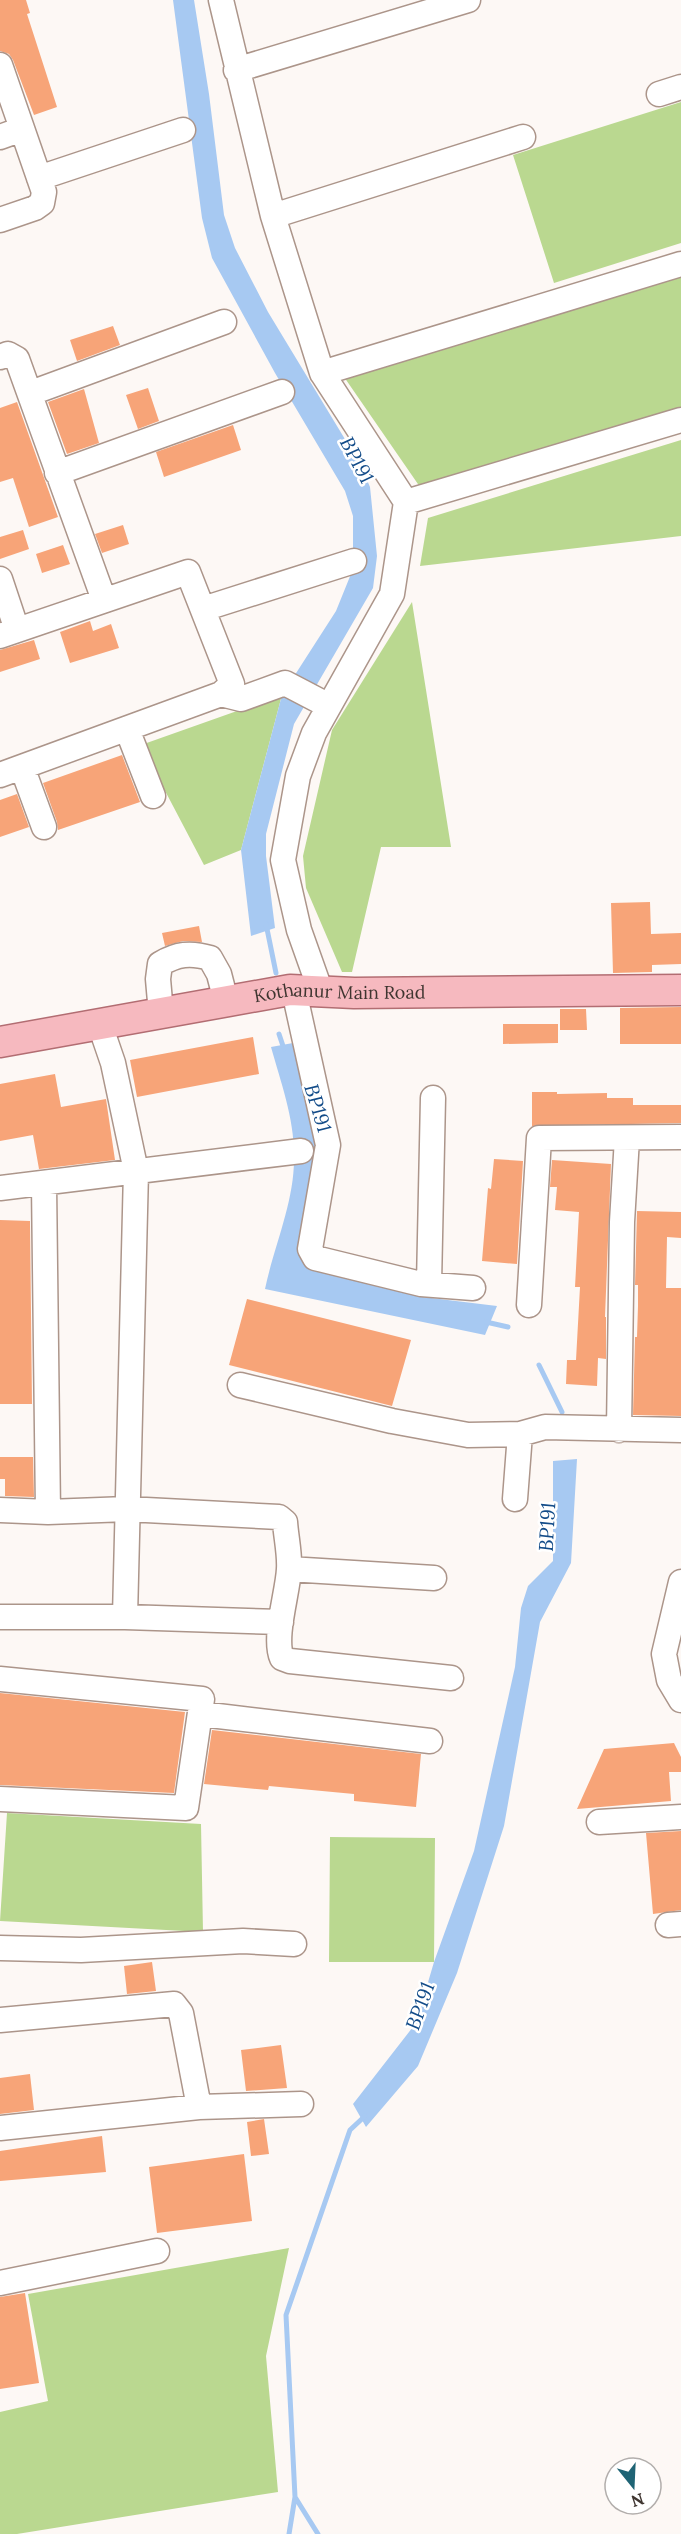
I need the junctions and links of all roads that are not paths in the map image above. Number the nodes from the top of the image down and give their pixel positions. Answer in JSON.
{"nodes":[{"id":1,"x":221,"y":0,"type":"edge"},
{"id":2,"x":468,"y":0,"type":"edge"},
{"id":3,"x":0,"y":65,"type":"edge"},
{"id":4,"x":236,"y":70,"type":"junction"},
{"id":5,"x":183,"y":130,"type":"dead end"},
{"id":6,"x":11,"y":133,"type":"edge"},
{"id":7,"x":523,"y":137,"type":"dead end"},
{"id":8,"x":39,"y":178,"type":"junction"},
{"id":9,"x":273,"y":216,"type":"junction"},
{"id":10,"x":0,"y":220,"type":"edge"},
{"id":11,"x":681,"y":264,"type":"edge"},
{"id":12,"x":225,"y":322,"type":"dead end"},
{"id":13,"x":0,"y":357,"type":"edge"},
{"id":14,"x":322,"y":373,"type":"junction"},
{"id":15,"x":282,"y":392,"type":"dead end"},
{"id":16,"x":31,"y":393,"type":"junction"},
{"id":17,"x":681,"y":420,"type":"edge"},
{"id":18,"x":57,"y":473,"type":"junction"},
{"id":19,"x":406,"y":502,"type":"junction"},
{"id":20,"x":354,"y":561,"type":"dead end"},
{"id":21,"x":0,"y":579,"type":"edge"},
{"id":22,"x":104,"y":600,"type":"junction"},
{"id":23,"x":203,"y":609,"type":"junction"},
{"id":24,"x":8,"y":633,"type":"edge"},
{"id":25,"x":221,"y":694,"type":"junction"},
{"id":26,"x":325,"y":704,"type":"junction"},
{"id":27,"x":127,"y":729,"type":"junction"},
{"id":28,"x":11,"y":771,"type":"edge"},
{"id":29,"x":153,"y":796,"type":"dead end"},
{"id":30,"x":44,"y":827,"type":"dead end"},
{"id":31,"x":681,"y":990,"type":"edge"},
{"id":32,"x":308,"y":991,"type":"junction"},
{"id":33,"x":226,"y":1001,"type":"junction"},
{"id":34,"x":161,"y":1013,"type":"junction"},
{"id":35,"x":100,"y":1025,"type":"junction"},
{"id":36,"x":0,"y":1042,"type":"edge"},
{"id":37,"x":433,"y":1098,"type":"dead end"},
{"id":38,"x":681,"y":1137,"type":"edge"},
{"id":39,"x":627,"y":1138,"type":"junction"},
{"id":40,"x":301,"y":1151,"type":"dead end"},
{"id":41,"x":136,"y":1171,"type":"junction"},
{"id":42,"x":44,"y":1184,"type":"junction"},
{"id":43,"x":0,"y":1188,"type":"edge"},
{"id":44,"x":429,"y":1284,"type":"junction"},
{"id":45,"x":473,"y":1288,"type":"dead end"},
{"id":46,"x":529,"y":1305,"type":"dead end"},
{"id":47,"x":240,"y":1385,"type":"dead end"},
{"id":48,"x":619,"y":1430,"type":"junction"},
{"id":49,"x":681,"y":1430,"type":"edge"},
{"id":50,"x":520,"y":1434,"type":"junction"},
{"id":51,"x":515,"y":1499,"type":"dead end"},
{"id":52,"x":127,"y":1509,"type":"junction"},
{"id":53,"x":0,"y":1510,"type":"edge"},
{"id":54,"x":48,"y":1512,"type":"junction"},
{"id":55,"x":289,"y":1569,"type":"junction"},
{"id":56,"x":434,"y":1578,"type":"dead end"},
{"id":57,"x":681,"y":1582,"type":"edge"},
{"id":58,"x":0,"y":1617,"type":"edge"},
{"id":59,"x":125,"y":1617,"type":"junction"},
{"id":60,"x":281,"y":1622,"type":"junction"},
{"id":61,"x":673,"y":1654,"type":"edge"},
{"id":62,"x":452,"y":1678,"type":"dead end"},
{"id":63,"x":0,"y":1679,"type":"edge"},
{"id":64,"x":681,"y":1700,"type":"edge"},
{"id":65,"x":201,"y":1714,"type":"junction"},
{"id":66,"x":430,"y":1741,"type":"dead end"},
{"id":67,"x":0,"y":1799,"type":"edge"},
{"id":68,"x":681,"y":1817,"type":"edge"},
{"id":69,"x":599,"y":1822,"type":"dead end"},
{"id":70,"x":294,"y":1944,"type":"dead end"},
{"id":71,"x":0,"y":1948,"type":"edge"},
{"id":72,"x":0,"y":2020,"type":"edge"},
{"id":73,"x":301,"y":2104,"type":"dead end"},
{"id":74,"x":199,"y":2107,"type":"junction"},
{"id":75,"x":0,"y":2128,"type":"edge"},
{"id":76,"x":157,"y":2251,"type":"dead end"},
{"id":77,"x":0,"y":2283,"type":"edge"}],
"edges":[{"from":1,"to":4,"type":"street"},
{"from":2,"to":4,"type":"street"},
{"from":3,"to":6,"type":"street"},
{"from":4,"to":9,"type":"street"},
{"from":5,"to":8,"type":"street"},
{"from":6,"to":8,"type":"street"},
{"from":7,"to":9,"type":"street"},
{"from":8,"to":10,"type":"street"},
{"from":9,"to":14,"type":"street"},
{"from":11,"to":14,"type":"street"},
{"from":12,"to":16,"type":"street"},
{"from":13,"to":16,"type":"street"},
{"from":14,"to":19,"type":"street"},
{"from":15,"to":18,"type":"street"},
{"from":16,"to":18,"type":"street"},
{"from":17,"to":19,"type":"street"},
{"from":18,"to":22,"type":"street"},
{"from":19,"to":26,"type":"street"},
{"from":20,"to":23,"type":"street"},
{"from":21,"to":24,"type":"street"},
{"from":22,"to":23,"type":"street"},
{"from":22,"to":24,"type":"street"},
{"from":23,"to":25,"type":"street"},
{"from":25,"to":26,"type":"street"},
{"from":25,"to":27,"type":"street"},
{"from":26,"to":32,"type":"street"},
{"from":27,"to":28,"type":"street"},
{"from":27,"to":29,"type":"street"},
{"from":28,"to":30,"type":"street"},
{"from":31,"to":32,"type":"main road","name":"Kothanur Main Road"},
{"from":32,"to":33,"type":"main road","name":"Kothanur Main Road"},
{"from":32,"to":44,"type":"street"},
{"from":33,"to":34,"type":"main road","name":"Kothanur Main Road"},
{"from":33,"to":34,"type":"street"},
{"from":34,"to":35,"type":"main road","name":"Kothanur Main Road"},
{"from":35,"to":36,"type":"main road","name":"Kothanur Main Road"},
{"from":35,"to":41,"type":"street"},
{"from":37,"to":44,"type":"street"},
{"from":38,"to":39,"type":"street"},
{"from":39,"to":46,"type":"street"},
{"from":39,"to":48,"type":"street"},
{"from":40,"to":41,"type":"street"},
{"from":41,"to":42,"type":"street"},
{"from":41,"to":52,"type":"street"},
{"from":42,"to":43,"type":"street"},
{"from":42,"to":54,"type":"street"},
{"from":44,"to":45,"type":"street"},
{"from":47,"to":50,"type":"street"},
{"from":48,"to":49,"type":"street"},
{"from":48,"to":50,"type":"street"},
{"from":50,"to":51,"type":"street"},
{"from":52,"to":54,"type":"street"},
{"from":52,"to":55,"type":"street"},
{"from":52,"to":59,"type":"street"},
{"from":53,"to":54,"type":"street"},
{"from":55,"to":56,"type":"street"},
{"from":55,"to":60,"type":"street"},
{"from":57,"to":61,"type":"street"},
{"from":58,"to":59,"type":"street"},
{"from":59,"to":60,"type":"street"},
{"from":60,"to":62,"type":"street"},
{"from":61,"to":64,"type":"street"},
{"from":63,"to":65,"type":"street"},
{"from":65,"to":66,"type":"street"},
{"from":65,"to":67,"type":"street"},
{"from":68,"to":69,"type":"street"},
{"from":70,"to":71,"type":"street"},
{"from":72,"to":74,"type":"street"},
{"from":73,"to":74,"type":"street"},
{"from":74,"to":75,"type":"street"},
{"from":76,"to":77,"type":"street"}]}
